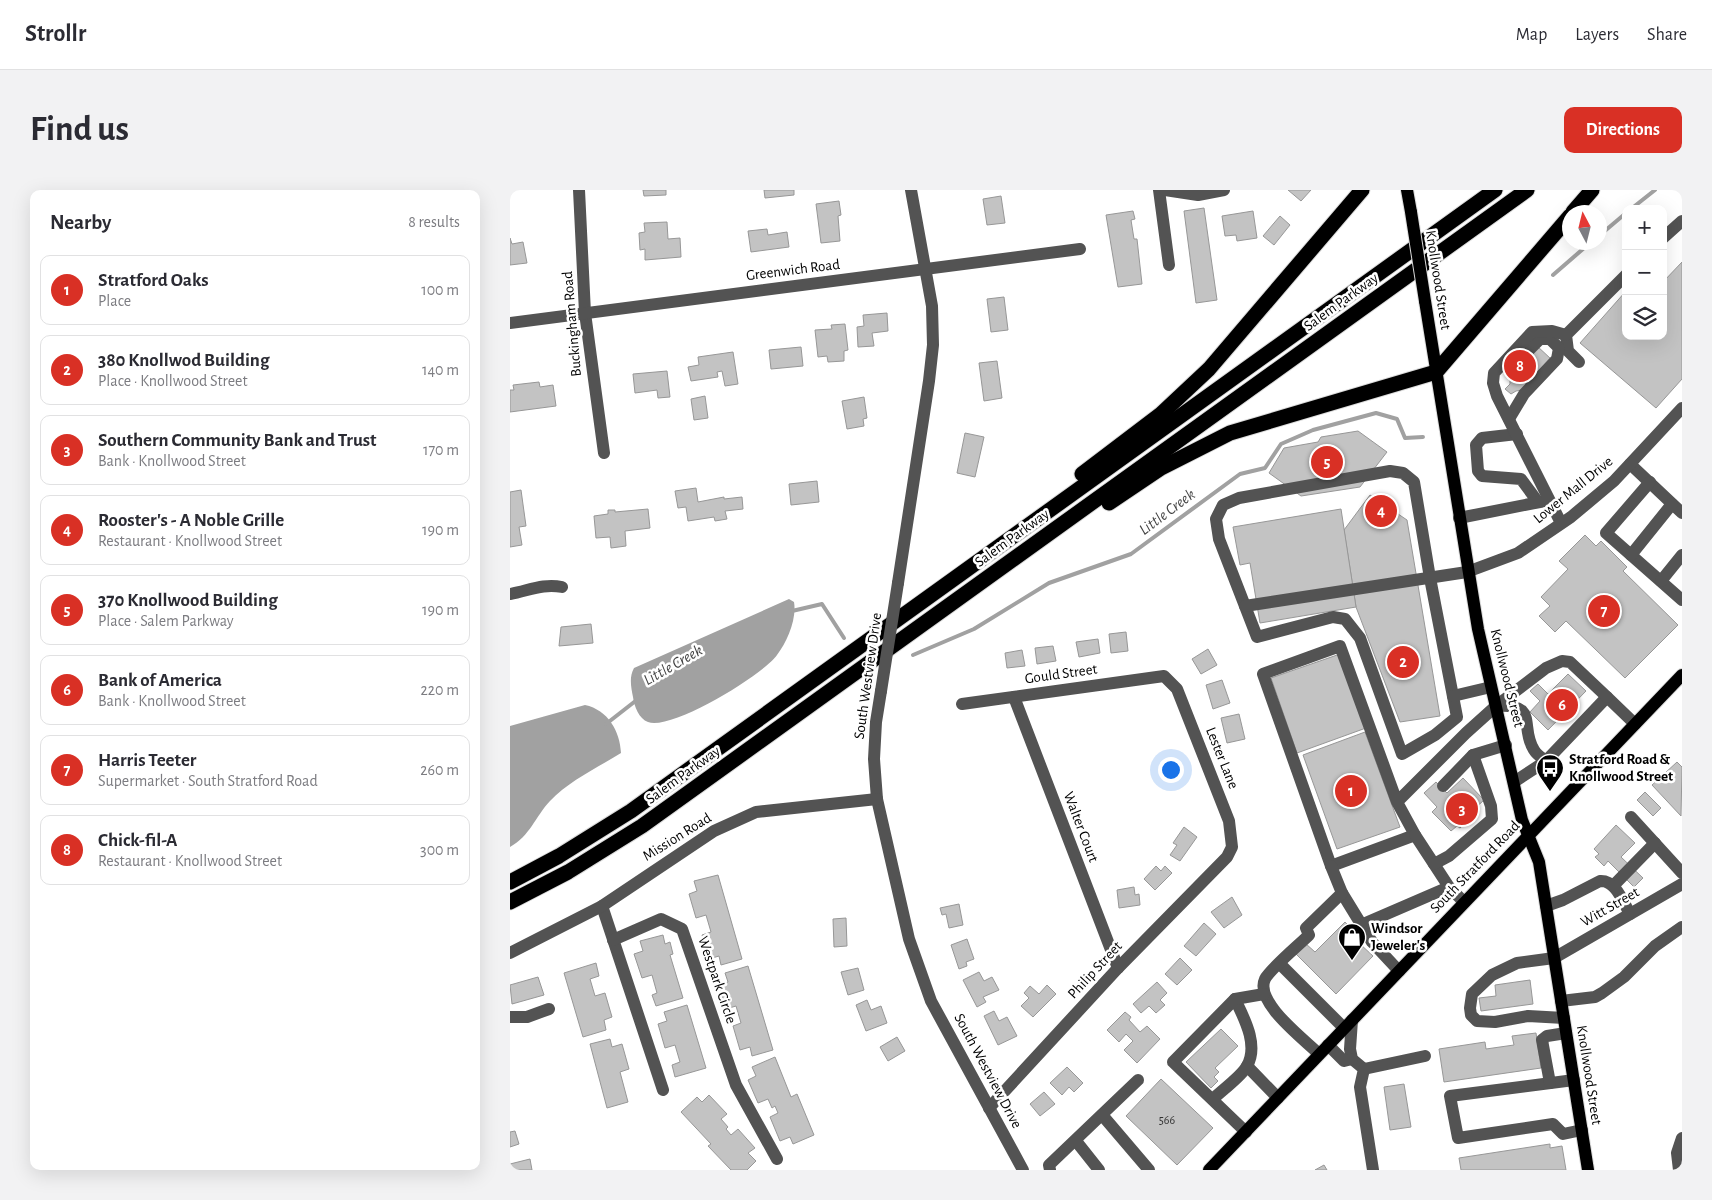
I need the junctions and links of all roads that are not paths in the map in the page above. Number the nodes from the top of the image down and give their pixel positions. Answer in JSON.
{"nodes":[{"id":1,"x":580,"y":190,"type":"edge"},
{"id":2,"x":910,"y":190,"type":"edge"},
{"id":3,"x":1159,"y":190,"type":"edge"},
{"id":4,"x":1165,"y":190,"type":"edge"},
{"id":5,"x":1224,"y":190,"type":"edge"},
{"id":6,"x":1362,"y":190,"type":"edge"},
{"id":7,"x":1407,"y":190,"type":"edge"},
{"id":8,"x":1495,"y":190,"type":"edge"},
{"id":9,"x":1527,"y":190,"type":"edge"},
{"id":10,"x":1592,"y":190,"type":"edge"},
{"id":11,"x":1579,"y":205,"type":"edge"},
{"id":12,"x":1682,"y":221,"type":"edge"},
{"id":13,"x":1562,"y":225,"type":"edge"},
{"id":14,"x":1667,"y":234,"type":"edge"},
{"id":15,"x":1080,"y":249,"type":"dead end"},
{"id":16,"x":1169,"y":265,"type":"dead end"},
{"id":17,"x":927,"y":269,"type":"junction"},
{"id":18,"x":1622,"y":279,"type":"edge"},
{"id":19,"x":585,"y":313,"type":"junction"},
{"id":20,"x":510,"y":323,"type":"edge"},
{"id":21,"x":1566,"y":335,"type":"junction"},
{"id":22,"x":1579,"y":362,"type":"dead end"},
{"id":23,"x":1436,"y":372,"type":"junction"},
{"id":24,"x":1496,"y":393,"type":"junction"},
{"id":25,"x":1682,"y":408,"type":"edge"},
{"id":26,"x":1506,"y":414,"type":"junction"},
{"id":27,"x":1517,"y":434,"type":"junction"},
{"id":28,"x":604,"y":453,"type":"dead end"},
{"id":29,"x":1630,"y":464,"type":"junction"},
{"id":30,"x":1650,"y":482,"type":"junction"},
{"id":31,"x":1064,"y":499,"type":"junction"},
{"id":32,"x":1544,"y":501,"type":"junction"},
{"id":33,"x":1672,"y":504,"type":"junction"},
{"id":34,"x":1081,"y":511,"type":"junction"},
{"id":35,"x":1682,"y":513,"type":"edge"},
{"id":36,"x":1459,"y":518,"type":"junction"},
{"id":37,"x":1561,"y":524,"type":"junction"},
{"id":38,"x":1631,"y":555,"type":"junction"},
{"id":39,"x":1682,"y":555,"type":"edge"},
{"id":40,"x":1468,"y":572,"type":"junction"},
{"id":41,"x":1430,"y":578,"type":"junction"},
{"id":42,"x":1661,"y":581,"type":"junction"},
{"id":43,"x":562,"y":587,"type":"dead end"},
{"id":44,"x":510,"y":594,"type":"edge"},
{"id":45,"x":1682,"y":600,"type":"edge"},
{"id":46,"x":1245,"y":606,"type":"junction"},
{"id":47,"x":1682,"y":675,"type":"edge"},
{"id":48,"x":1164,"y":676,"type":"joint"},
{"id":49,"x":1491,"y":687,"type":"junction"},
{"id":50,"x":1453,"y":696,"type":"junction"},
{"id":51,"x":1607,"y":697,"type":"junction"},
{"id":52,"x":1014,"y":698,"type":"junction"},
{"id":53,"x":962,"y":704,"type":"dead end"},
{"id":54,"x":1496,"y":706,"type":"junction"},
{"id":55,"x":1635,"y":724,"type":"junction"},
{"id":56,"x":1506,"y":745,"type":"junction"},
{"id":57,"x":1473,"y":755,"type":"junction"},
{"id":58,"x":1546,"y":761,"type":"junction"},
{"id":59,"x":1514,"y":782,"type":"junction"},
{"id":60,"x":1443,"y":786,"type":"dead end"},
{"id":61,"x":877,"y":799,"type":"junction"},
{"id":62,"x":1398,"y":802,"type":"junction"},
{"id":63,"x":1631,"y":817,"type":"dead end"},
{"id":64,"x":1415,"y":835,"type":"junction"},
{"id":65,"x":1528,"y":835,"type":"junction"},
{"id":66,"x":1655,"y":842,"type":"junction"},
{"id":67,"x":1227,"y":857,"type":"joint"},
{"id":68,"x":1434,"y":864,"type":"junction"},
{"id":69,"x":1331,"y":866,"type":"junction"},
{"id":70,"x":1682,"y":873,"type":"edge"},
{"id":71,"x":510,"y":882,"type":"edge"},
{"id":72,"x":1682,"y":884,"type":"edge"},
{"id":73,"x":1614,"y":886,"type":"junction"},
{"id":74,"x":1449,"y":888,"type":"junction"},
{"id":75,"x":1342,"y":893,"type":"junction"},
{"id":76,"x":510,"y":902,"type":"edge"},
{"id":77,"x":1464,"y":902,"type":"junction"},
{"id":78,"x":602,"y":906,"type":"junction"},
{"id":79,"x":1546,"y":906,"type":"junction"},
{"id":80,"x":1630,"y":914,"type":"junction"},
{"id":81,"x":1361,"y":925,"type":"junction"},
{"id":82,"x":1682,"y":927,"type":"edge"},
{"id":83,"x":613,"y":940,"type":"junction"},
{"id":84,"x":510,"y":953,"type":"edge"},
{"id":85,"x":1554,"y":958,"type":"junction"},
{"id":86,"x":1280,"y":964,"type":"junction"},
{"id":87,"x":1118,"y":968,"type":"junction"},
{"id":88,"x":1399,"y":970,"type":"junction"},
{"id":89,"x":1264,"y":994,"type":"junction"},
{"id":90,"x":1235,"y":999,"type":"junction"},
{"id":91,"x":1561,"y":1001,"type":"junction"},
{"id":92,"x":549,"y":1009,"type":"dead end"},
{"id":93,"x":510,"y":1017,"type":"edge"},
{"id":94,"x":1564,"y":1018,"type":"junction"},
{"id":95,"x":1348,"y":1024,"type":"junction"},
{"id":96,"x":1566,"y":1033,"type":"junction"},
{"id":97,"x":1323,"y":1049,"type":"junction"},
{"id":98,"x":1425,"y":1056,"type":"dead end"},
{"id":99,"x":1352,"y":1060,"type":"junction"},
{"id":100,"x":1247,"y":1066,"type":"junction"},
{"id":101,"x":1364,"y":1069,"type":"junction"},
{"id":102,"x":1138,"y":1080,"type":"dead end"},
{"id":103,"x":1574,"y":1080,"type":"junction"},
{"id":104,"x":1550,"y":1083,"type":"junction"},
{"id":105,"x":663,"y":1090,"type":"dead end"},
{"id":106,"x":1278,"y":1098,"type":"junction"},
{"id":107,"x":1213,"y":1099,"type":"junction"},
{"id":108,"x":989,"y":1108,"type":"junction"},
{"id":109,"x":1103,"y":1116,"type":"junction"},
{"id":110,"x":1582,"y":1130,"type":"junction"},
{"id":111,"x":1246,"y":1132,"type":"junction"},
{"id":112,"x":1682,"y":1138,"type":"edge"},
{"id":113,"x":1076,"y":1141,"type":"junction"},
{"id":114,"x":778,"y":1160,"type":"dead end"},
{"id":115,"x":1023,"y":1170,"type":"edge"},
{"id":116,"x":1050,"y":1170,"type":"edge"},
{"id":117,"x":1099,"y":1170,"type":"edge"},
{"id":118,"x":1149,"y":1170,"type":"edge"},
{"id":119,"x":1209,"y":1170,"type":"edge"},
{"id":120,"x":1373,"y":1170,"type":"edge"},
{"id":121,"x":1588,"y":1170,"type":"edge"},
{"id":122,"x":1679,"y":1170,"type":"edge"}],
"edges":[{"from":1,"to":19,"type":"street","name":"Buckingham Road"},
{"from":2,"to":17,"type":"street","name":"South Westview Drive"},
{"from":3,"to":16,"type":"street"},
{"from":4,"to":5,"type":"street"},
{"from":6,"to":31,"type":"highway"},
{"from":7,"to":23,"type":"main road","name":"Knollwood Street","bridge":true},
{"from":8,"to":31,"type":"highway","name":"Salem Parkway"},
{"from":9,"to":34,"type":"highway","name":"Salem Parkway"},
{"from":10,"to":11,"type":"highway"},
{"from":12,"to":14,"type":"street"},
{"from":13,"to":23,"type":"highway"},
{"from":15,"to":17,"type":"street","name":"Greenwich Road"},
{"from":17,"to":19,"type":"street","name":"Greenwich Road"},
{"from":17,"to":61,"type":"street","name":"South Westview Drive","bridge":true},
{"from":18,"to":21,"type":"street"},
{"from":19,"to":20,"type":"street","name":"Greenwich Road"},
{"from":19,"to":28,"type":"street","name":"Buckingham Road"},
{"from":21,"to":22,"type":"street"},
{"from":21,"to":24,"type":"street"},
{"from":23,"to":34,"type":"highway"},
{"from":23,"to":36,"type":"main road","name":"Knollwood Street"},
{"from":24,"to":26,"type":"street"},
{"from":24,"to":26,"type":"street"},
{"from":25,"to":29,"type":"street","name":"Lower Mall Drive"},
{"from":26,"to":27,"type":"street"},
{"from":27,"to":32,"type":"street"},
{"from":27,"to":32,"type":"street"},
{"from":29,"to":30,"type":"street"},
{"from":29,"to":37,"type":"street","name":"Lower Mall Drive"},
{"from":30,"to":33,"type":"street"},
{"from":30,"to":38,"type":"street"},
{"from":31,"to":71,"type":"highway","name":"Salem Parkway"},
{"from":32,"to":36,"type":"street"},
{"from":32,"to":37,"type":"street"},
{"from":33,"to":35,"type":"street"},
{"from":33,"to":38,"type":"street"},
{"from":34,"to":76,"type":"highway","name":"Salem Parkway"},
{"from":36,"to":40,"type":"main road","name":"Knollwood Street"},
{"from":37,"to":40,"type":"street","name":"Lower Mall Drive"},
{"from":38,"to":42,"type":"street"},
{"from":39,"to":42,"type":"street"},
{"from":40,"to":41,"type":"street","name":"Lower Mall Drive"},
{"from":40,"to":49,"type":"main road","name":"Knollwood Street"},
{"from":41,"to":46,"type":"street","name":"Lower Mall Drive"},
{"from":41,"to":46,"type":"street"},
{"from":41,"to":50,"type":"street"},
{"from":42,"to":45,"type":"street"},
{"from":43,"to":44,"type":"street"},
{"from":46,"to":50,"type":"street"},
{"from":47,"to":55,"type":"main road","name":"South Stratford Road"},
{"from":48,"to":52,"type":"street","name":"Gould Street"},
{"from":48,"to":67,"type":"street","name":"Lester Lane"},
{"from":49,"to":50,"type":"street"},
{"from":49,"to":54,"type":"main road","name":"Knollwood Street"},
{"from":51,"to":54,"type":"street"},
{"from":51,"to":55,"type":"street"},
{"from":51,"to":58,"type":"street"},
{"from":52,"to":53,"type":"street","name":"Gould Street"},
{"from":52,"to":87,"type":"street","name":"Walter Court"},
{"from":54,"to":56,"type":"main road","name":"Knollwood Street"},
{"from":54,"to":58,"type":"street"},
{"from":54,"to":62,"type":"street"},
{"from":55,"to":65,"type":"main road","name":"South Stratford Road"},
{"from":56,"to":57,"type":"street"},
{"from":56,"to":59,"type":"main road","name":"Knollwood Street"},
{"from":57,"to":60,"type":"street"},
{"from":57,"to":68,"type":"street"},
{"from":58,"to":59,"type":"street"},
{"from":59,"to":65,"type":"main road","name":"Knollwood Street"},
{"from":61,"to":78,"type":"street","name":"Mission Road"},
{"from":61,"to":108,"type":"street","name":"South Westview Drive"},
{"from":62,"to":64,"type":"street"},
{"from":62,"to":69,"type":"street"},
{"from":63,"to":66,"type":"street"},
{"from":64,"to":68,"type":"street"},
{"from":64,"to":69,"type":"street"},
{"from":65,"to":77,"type":"main road","name":"South Stratford Road"},
{"from":65,"to":79,"type":"main road","name":"Knollwood Street"},
{"from":66,"to":70,"type":"street"},
{"from":66,"to":73,"type":"street"},
{"from":67,"to":87,"type":"street","name":"Philip Street"},
{"from":68,"to":74,"type":"street"},
{"from":69,"to":75,"type":"street"},
{"from":72,"to":80,"type":"street","name":"Witt Street"},
{"from":73,"to":79,"type":"street"},
{"from":73,"to":80,"type":"street"},
{"from":74,"to":77,"type":"street"},
{"from":74,"to":81,"type":"street"},
{"from":75,"to":81,"type":"street"},
{"from":75,"to":86,"type":"street"},
{"from":77,"to":88,"type":"main road","name":"South Stratford Road"},
{"from":78,"to":83,"type":"street"},
{"from":78,"to":84,"type":"street","name":"Mission Road"},
{"from":79,"to":85,"type":"main road","name":"Knollwood Street"},
{"from":80,"to":85,"type":"street","name":"Witt Street"},
{"from":81,"to":88,"type":"street"},
{"from":82,"to":91,"type":"street"},
{"from":83,"to":105,"type":"street"},
{"from":83,"to":114,"type":"street","name":"Westpark Circle"},
{"from":85,"to":91,"type":"main road","name":"Knollwood Street"},
{"from":85,"to":94,"type":"street"},
{"from":86,"to":89,"type":"street"},
{"from":86,"to":95,"type":"street"},
{"from":87,"to":108,"type":"street","name":"Philip Street"},
{"from":88,"to":95,"type":"main road","name":"South Stratford Road"},
{"from":89,"to":90,"type":"street"},
{"from":89,"to":97,"type":"street"},
{"from":90,"to":100,"type":"street"},
{"from":90,"to":107,"type":"street"},
{"from":91,"to":94,"type":"main road","name":"Knollwood Street"},
{"from":92,"to":93,"type":"street"},
{"from":94,"to":96,"type":"main road","name":"Knollwood Street"},
{"from":95,"to":97,"type":"main road","name":"South Stratford Road"},
{"from":95,"to":99,"type":"street"},
{"from":96,"to":103,"type":"main road","name":"Knollwood Street"},
{"from":96,"to":104,"type":"street"},
{"from":97,"to":99,"type":"street"},
{"from":97,"to":106,"type":"main road","name":"South Stratford Road"},
{"from":98,"to":101,"type":"street"},
{"from":99,"to":101,"type":"street"},
{"from":100,"to":106,"type":"street"},
{"from":100,"to":107,"type":"street"},
{"from":101,"to":120,"type":"street"},
{"from":102,"to":109,"type":"street"},
{"from":103,"to":104,"type":"street"},
{"from":103,"to":110,"type":"main road","name":"Knollwood Street"},
{"from":104,"to":110,"type":"street"},
{"from":106,"to":111,"type":"main road","name":"South Stratford Road"},
{"from":107,"to":111,"type":"street"},
{"from":108,"to":115,"type":"street","name":"South Westview Drive"},
{"from":109,"to":113,"type":"street"},
{"from":109,"to":118,"type":"street"},
{"from":110,"to":121,"type":"main road","name":"Knollwood Street"},
{"from":111,"to":119,"type":"main road","name":"South Stratford Road"},
{"from":112,"to":122,"type":"street"},
{"from":113,"to":116,"type":"street"},
{"from":113,"to":117,"type":"street"}]}
